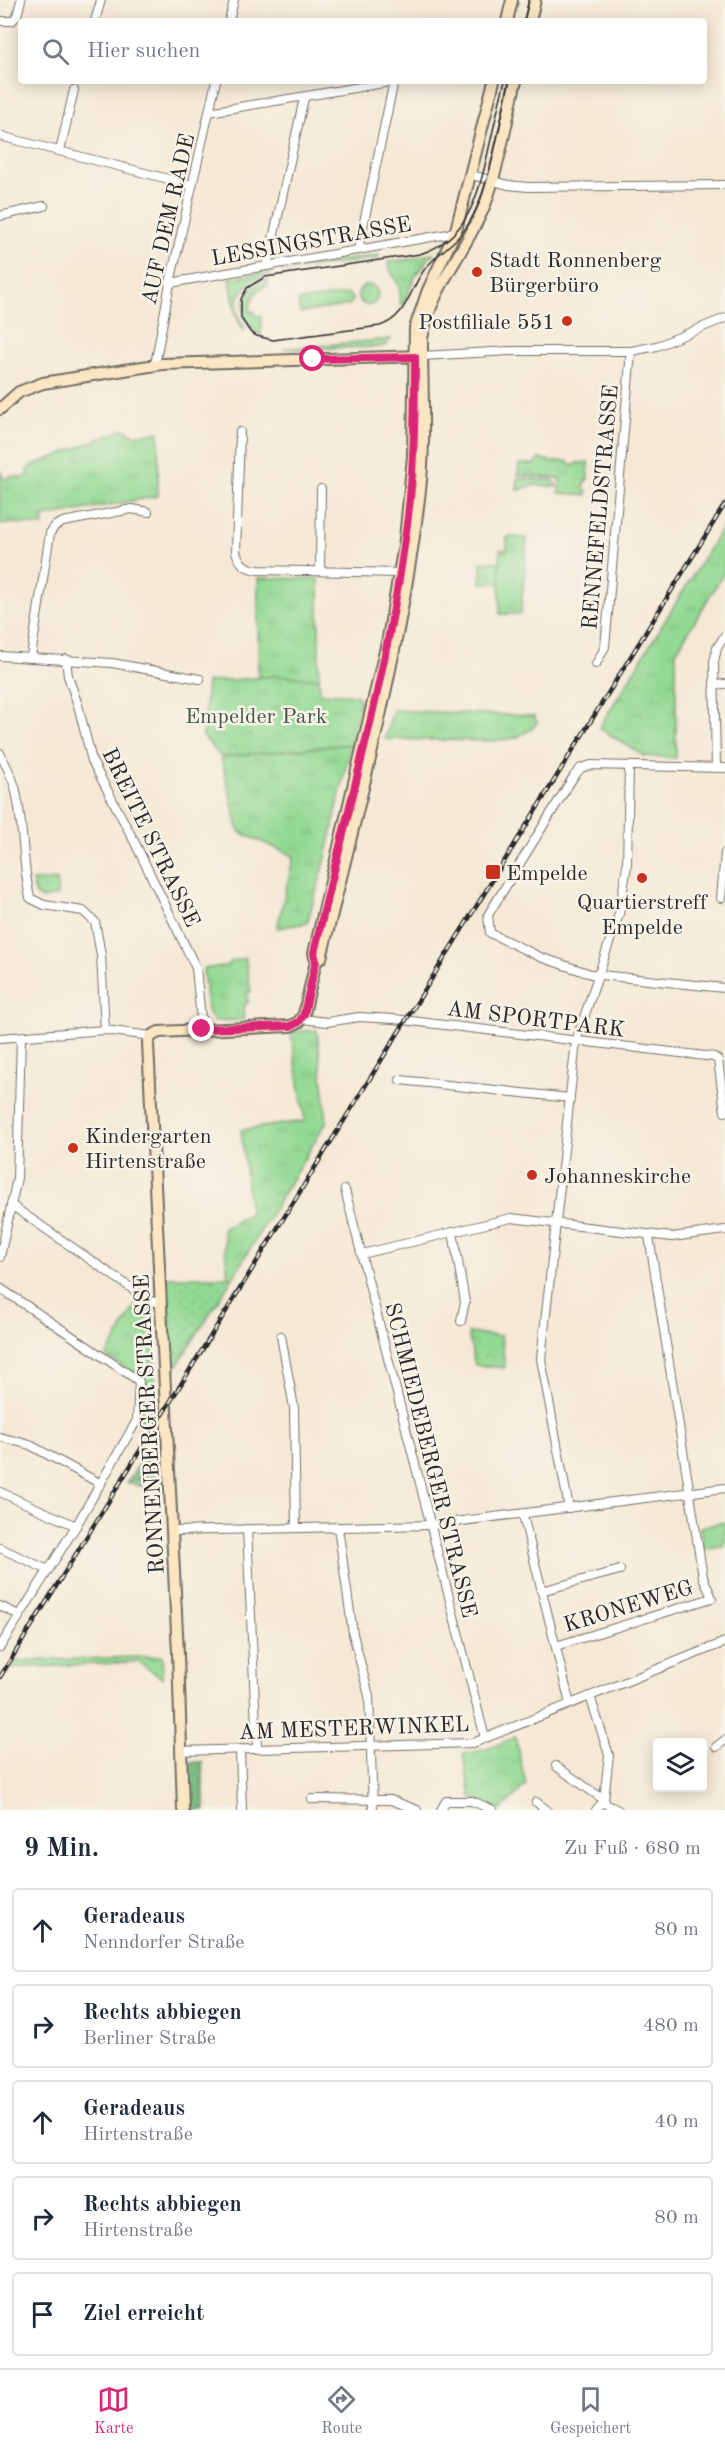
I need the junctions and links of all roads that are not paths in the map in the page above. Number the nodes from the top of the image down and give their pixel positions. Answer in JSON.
{"nodes":[{"id":1,"x":21,"y":0,"type":"edge"},
{"id":2,"x":101,"y":0,"type":"edge"},
{"id":3,"x":234,"y":0,"type":"edge"},
{"id":4,"x":512,"y":0,"type":"edge"},
{"id":5,"x":535,"y":0,"type":"edge"},
{"id":6,"x":96,"y":18,"type":"edge"},
{"id":7,"x":231,"y":18,"type":"edge"},
{"id":8,"x":508,"y":18,"type":"edge"},
{"id":9,"x":531,"y":18,"type":"edge"},
{"id":10,"x":0,"y":21,"type":"edge"},
{"id":11,"x":215,"y":84,"type":"edge"},
{"id":12,"x":379,"y":84,"type":"edge"},
{"id":13,"x":394,"y":84,"type":"edge"},
{"id":14,"x":493,"y":84,"type":"edge"},
{"id":15,"x":515,"y":84,"type":"edge"},
{"id":16,"x":74,"y":90,"type":"dead end"},
{"id":17,"x":304,"y":98,"type":"junction"},
{"id":18,"x":209,"y":112,"type":"junction"},
{"id":19,"x":0,"y":136,"type":"edge"},
{"id":20,"x":60,"y":151,"type":"junction"},
{"id":21,"x":472,"y":175,"type":"junction"},
{"id":22,"x":492,"y":180,"type":"junction"},
{"id":23,"x":192,"y":185,"type":"junction"},
{"id":24,"x":725,"y":185,"type":"edge"},
{"id":25,"x":44,"y":206,"type":"dead end"},
{"id":26,"x":0,"y":216,"type":"edge"},
{"id":27,"x":456,"y":230,"type":"junction"},
{"id":28,"x":358,"y":250,"type":"junction"},
{"id":29,"x":267,"y":266,"type":"junction"},
{"id":30,"x":170,"y":283,"type":"junction"},
{"id":31,"x":725,"y":318,"type":"edge"},
{"id":32,"x":631,"y":351,"type":"junction"},
{"id":33,"x":418,"y":357,"type":"junction"},
{"id":34,"x":155,"y":365,"type":"junction"},
{"id":35,"x":0,"y":409,"type":"edge"},
{"id":36,"x":240,"y":432,"type":"dead end"},
{"id":37,"x":321,"y":489,"type":"dead end"},
{"id":38,"x":148,"y":512,"type":"dead end"},
{"id":39,"x":320,"y":571,"type":"junction"},
{"id":40,"x":404,"y":574,"type":"junction"},
{"id":41,"x":725,"y":635,"type":"edge"},
{"id":42,"x":0,"y":656,"type":"edge"},
{"id":43,"x":31,"y":657,"type":"junction"},
{"id":44,"x":66,"y":659,"type":"junction"},
{"id":45,"x":596,"y":664,"type":"dead end"},
{"id":46,"x":200,"y":679,"type":"dead end"},
{"id":47,"x":725,"y":684,"type":"edge"},
{"id":48,"x":714,"y":685,"type":"junction"},
{"id":49,"x":0,"y":753,"type":"edge"},
{"id":50,"x":629,"y":766,"type":"junction"},
{"id":51,"x":716,"y":768,"type":"junction"},
{"id":52,"x":725,"y":768,"type":"edge"},
{"id":53,"x":725,"y":853,"type":"edge"},
{"id":54,"x":721,"y":898,"type":"dead end"},
{"id":55,"x":599,"y":975,"type":"junction"},
{"id":56,"x":724,"y":988,"type":"edge"},
{"id":57,"x":302,"y":1019,"type":"junction"},
{"id":58,"x":202,"y":1029,"type":"junction"},
{"id":59,"x":105,"y":1030,"type":"junction"},
{"id":60,"x":151,"y":1036,"type":"junction"},
{"id":61,"x":21,"y":1037,"type":"junction"},
{"id":62,"x":0,"y":1038,"type":"edge"},
{"id":63,"x":576,"y":1041,"type":"junction"},
{"id":64,"x":400,"y":1080,"type":"dead end"},
{"id":65,"x":570,"y":1098,"type":"junction"},
{"id":66,"x":725,"y":1108,"type":"edge"},
{"id":67,"x":345,"y":1190,"type":"dead end"},
{"id":68,"x":11,"y":1205,"type":"junction"},
{"id":69,"x":556,"y":1222,"type":"junction"},
{"id":70,"x":725,"y":1230,"type":"edge"},
{"id":71,"x":453,"y":1232,"type":"junction"},
{"id":72,"x":649,"y":1236,"type":"junction"},
{"id":73,"x":362,"y":1254,"type":"junction"},
{"id":74,"x":0,"y":1257,"type":"edge"},
{"id":75,"x":0,"y":1288,"type":"edge"},
{"id":76,"x":162,"y":1303,"type":"junction"},
{"id":77,"x":461,"y":1321,"type":"dead end"},
{"id":78,"x":281,"y":1336,"type":"dead end"},
{"id":79,"x":0,"y":1437,"type":"edge"},
{"id":80,"x":101,"y":1484,"type":"junction"},
{"id":81,"x":725,"y":1488,"type":"edge"},
{"id":82,"x":0,"y":1492,"type":"edge"},
{"id":83,"x":691,"y":1492,"type":"junction"},
{"id":84,"x":569,"y":1508,"type":"junction"},
{"id":85,"x":523,"y":1515,"type":"junction"},
{"id":86,"x":76,"y":1526,"type":"junction"},
{"id":87,"x":430,"y":1526,"type":"junction"},
{"id":88,"x":338,"y":1527,"type":"junction"},
{"id":89,"x":296,"y":1528,"type":"junction"},
{"id":90,"x":247,"y":1529,"type":"junction"},
{"id":91,"x":172,"y":1531,"type":"junction"},
{"id":92,"x":0,"y":1548,"type":"edge"},
{"id":93,"x":48,"y":1570,"type":"junction"},
{"id":94,"x":620,"y":1570,"type":"dead end"},
{"id":95,"x":541,"y":1591,"type":"junction"},
{"id":96,"x":0,"y":1606,"type":"edge"},
{"id":97,"x":19,"y":1615,"type":"junction"},
{"id":98,"x":725,"y":1642,"type":"edge"},
{"id":99,"x":0,"y":1647,"type":"edge"},
{"id":100,"x":556,"y":1647,"type":"junction"},
{"id":101,"x":590,"y":1696,"type":"junction"},
{"id":102,"x":570,"y":1704,"type":"junction"},
{"id":103,"x":485,"y":1738,"type":"junction"},
{"id":104,"x":725,"y":1740,"type":"edge"},
{"id":105,"x":370,"y":1746,"type":"junction"},
{"id":106,"x":716,"y":1747,"type":"dead end"},
{"id":107,"x":257,"y":1748,"type":"junction"},
{"id":108,"x":240,"y":1749,"type":"junction"},
{"id":109,"x":180,"y":1751,"type":"junction"},
{"id":110,"x":556,"y":1766,"type":"dead end"},
{"id":111,"x":372,"y":1798,"type":"junction"},
{"id":112,"x":312,"y":1799,"type":"dead end"},
{"id":113,"x":603,"y":1800,"type":"junction"},
{"id":114,"x":536,"y":1802,"type":"dead end"},
{"id":115,"x":183,"y":1810,"type":"edge"},
{"id":116,"x":242,"y":1810,"type":"edge"},
{"id":117,"x":373,"y":1810,"type":"edge"},
{"id":118,"x":417,"y":1810,"type":"edge"},
{"id":119,"x":441,"y":1810,"type":"edge"},
{"id":120,"x":494,"y":1810,"type":"edge"},
{"id":121,"x":547,"y":1810,"type":"edge"},
{"id":122,"x":596,"y":1810,"type":"edge"},
{"id":123,"x":618,"y":1810,"type":"edge"}],
"edges":[{"from":1,"to":10,"type":"street"},
{"from":2,"to":6,"type":"street"},
{"from":3,"to":7,"type":"street"},
{"from":4,"to":8,"type":"street"},
{"from":5,"to":9,"type":"street"},
{"from":11,"to":18,"type":"street","name":"AUF DEM RADE"},
{"from":12,"to":17,"type":"street"},
{"from":13,"to":28,"type":"street"},
{"from":14,"to":21,"type":"street"},
{"from":15,"to":22,"type":"street"},
{"from":16,"to":20,"type":"street"},
{"from":17,"to":18,"type":"street"},
{"from":17,"to":29,"type":"street"},
{"from":18,"to":23,"type":"street","name":"AUF DEM RADE"},
{"from":19,"to":20,"type":"street"},
{"from":20,"to":23,"type":"street"},
{"from":21,"to":22,"type":"street"},
{"from":21,"to":27,"type":"street"},
{"from":22,"to":24,"type":"street"},
{"from":22,"to":33,"type":"street"},
{"from":23,"to":30,"type":"street","name":"AUF DEM RADE"},
{"from":25,"to":26,"type":"street"},
{"from":27,"to":28,"type":"street","name":"LESSINGSTRASSE"},
{"from":27,"to":33,"type":"street"},
{"from":28,"to":29,"type":"street","name":"LESSINGSTRASSE"},
{"from":29,"to":30,"type":"street","name":"LESSINGSTRASSE"},
{"from":30,"to":34,"type":"street","name":"AUF DEM RADE"},
{"from":31,"to":32,"type":"street"},
{"from":32,"to":33,"type":"street"},
{"from":32,"to":45,"type":"street","name":"RENNEFELDSTRASSE"},
{"from":33,"to":34,"type":"street"},
{"from":33,"to":40,"type":"street"},
{"from":34,"to":35,"type":"street"},
{"from":36,"to":39,"type":"street"},
{"from":37,"to":39,"type":"street"},
{"from":38,"to":43,"type":"street"},
{"from":39,"to":40,"type":"street"},
{"from":40,"to":57,"type":"street"},
{"from":41,"to":48,"type":"street"},
{"from":42,"to":43,"type":"street"},
{"from":43,"to":44,"type":"street"},
{"from":44,"to":46,"type":"street"},
{"from":44,"to":58,"type":"street","name":"BREITE STRASSE"},
{"from":47,"to":48,"type":"street"},
{"from":48,"to":51,"type":"street"},
{"from":49,"to":59,"type":"street"},
{"from":50,"to":51,"type":"street"},
{"from":50,"to":55,"type":"street"},
{"from":50,"to":55,"type":"street"},
{"from":51,"to":52,"type":"street"},
{"from":53,"to":54,"type":"street"},
{"from":55,"to":56,"type":"street"},
{"from":55,"to":63,"type":"street"},
{"from":57,"to":58,"type":"street"},
{"from":57,"to":63,"type":"street","name":"AM SPORTPARK"},
{"from":58,"to":60,"type":"street"},
{"from":59,"to":60,"type":"street"},
{"from":59,"to":61,"type":"street"},
{"from":60,"to":76,"type":"street","name":"RONNENBERGER STRASSE"},
{"from":61,"to":62,"type":"street"},
{"from":61,"to":68,"type":"street"},
{"from":63,"to":65,"type":"street"},
{"from":63,"to":66,"type":"street","name":"AM SPORTPARK"},
{"from":64,"to":65,"type":"street"},
{"from":65,"to":69,"type":"street"},
{"from":67,"to":73,"type":"street","name":"SCHMIEDEBERGER STRASSE"},
{"from":68,"to":74,"type":"street"},
{"from":68,"to":76,"type":"street"},
{"from":69,"to":71,"type":"street"},
{"from":69,"to":72,"type":"street"},
{"from":69,"to":84,"type":"street"},
{"from":70,"to":72,"type":"street"},
{"from":71,"to":73,"type":"street"},
{"from":71,"to":77,"type":"street"},
{"from":72,"to":83,"type":"street"},
{"from":73,"to":87,"type":"street","name":"SCHMIEDEBERGER STRASSE"},
{"from":75,"to":80,"type":"street"},
{"from":76,"to":91,"type":"street","name":"RONNENBERGER STRASSE"},
{"from":78,"to":89,"type":"street"},
{"from":79,"to":80,"type":"street"},
{"from":80,"to":86,"type":"street"},
{"from":81,"to":83,"type":"street"},
{"from":82,"to":86,"type":"street"},
{"from":83,"to":84,"type":"street"},
{"from":83,"to":100,"type":"street","name":"KRONEWEG"},
{"from":84,"to":85,"type":"street"},
{"from":85,"to":87,"type":"street"},
{"from":85,"to":95,"type":"street"},
{"from":86,"to":93,"type":"street"},
{"from":87,"to":88,"type":"street"},
{"from":87,"to":103,"type":"street","name":"SCHMIEDEBERGER STRASSE"},
{"from":88,"to":89,"type":"street"},
{"from":88,"to":105,"type":"street"},
{"from":89,"to":90,"type":"street"},
{"from":90,"to":91,"type":"street"},
{"from":90,"to":107,"type":"street"},
{"from":91,"to":109,"type":"street","name":"RONNENBERGER STRASSE"},
{"from":92,"to":93,"type":"street"},
{"from":93,"to":97,"type":"street"},
{"from":94,"to":95,"type":"street"},
{"from":95,"to":100,"type":"street"},
{"from":96,"to":97,"type":"street"},
{"from":97,"to":99,"type":"street"},
{"from":98,"to":101,"type":"street","name":"AM MESTERWINKEL"},
{"from":100,"to":102,"type":"street"},
{"from":101,"to":102,"type":"street","name":"AM MESTERWINKEL"},
{"from":101,"to":113,"type":"street"},
{"from":102,"to":103,"type":"street","name":"AM MESTERWINKEL"},
{"from":103,"to":105,"type":"street","name":"AM MESTERWINKEL"},
{"from":104,"to":106,"type":"street"},
{"from":105,"to":107,"type":"street","name":"AM MESTERWINKEL"},
{"from":105,"to":111,"type":"street"},
{"from":107,"to":108,"type":"street","name":"AM MESTERWINKEL"},
{"from":108,"to":109,"type":"street","name":"AM MESTERWINKEL"},
{"from":108,"to":116,"type":"street"},
{"from":109,"to":115,"type":"street","name":"RONNENBERGER STRASSE"},
{"from":110,"to":113,"type":"street"},
{"from":111,"to":112,"type":"street"},
{"from":111,"to":117,"type":"street"},
{"from":111,"to":118,"type":"street"},
{"from":113,"to":122,"type":"street"},
{"from":113,"to":123,"type":"street"},
{"from":114,"to":121,"type":"street"},
{"from":119,"to":120,"type":"street"}]}
